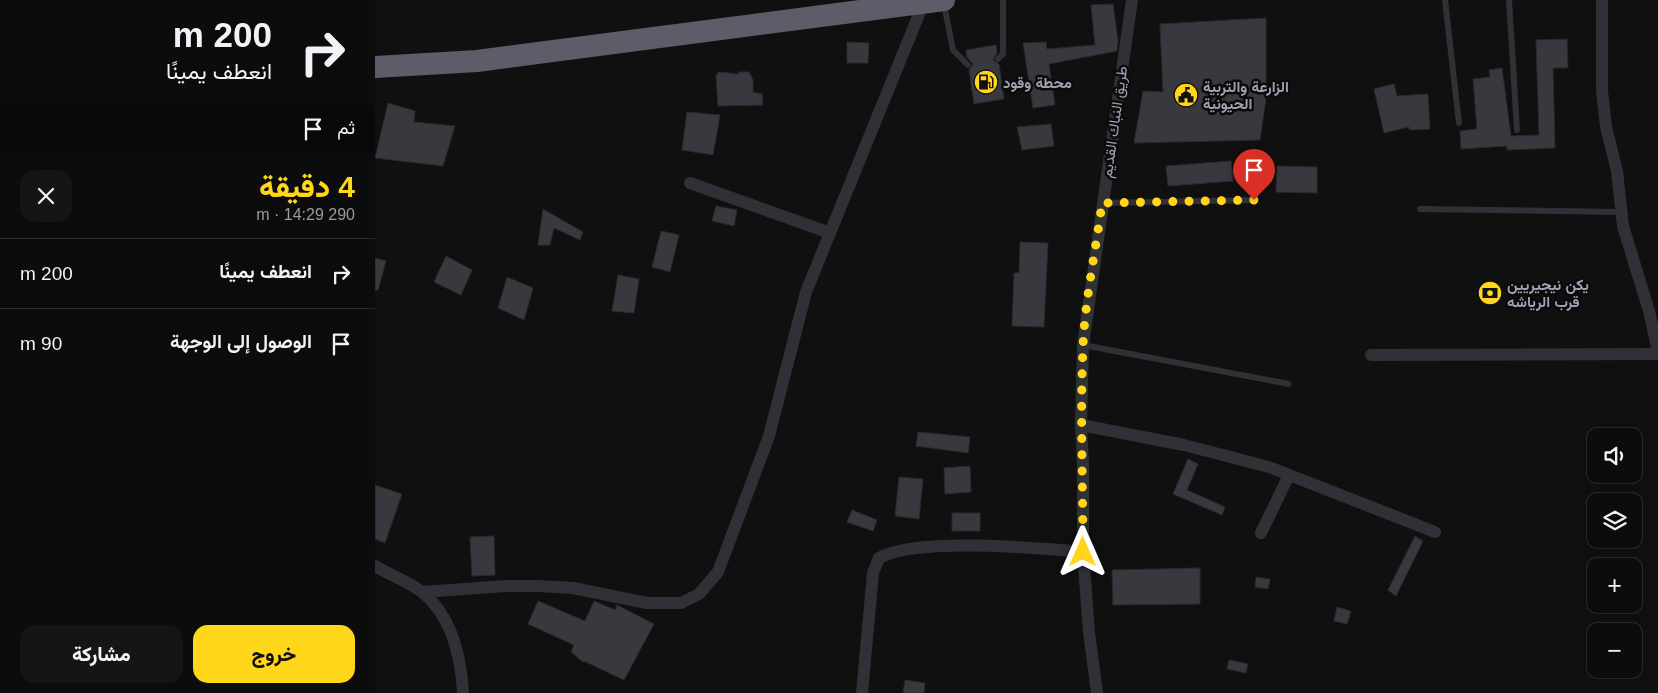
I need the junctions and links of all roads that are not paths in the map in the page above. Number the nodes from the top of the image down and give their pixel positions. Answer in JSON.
{"nodes":[{"id":1,"x":1003,"y":0,"type":"edge"},
{"id":2,"x":1132,"y":0,"type":"edge"},
{"id":3,"x":1445,"y":0,"type":"edge"},
{"id":4,"x":1509,"y":0,"type":"edge"},
{"id":5,"x":1602,"y":0,"type":"edge"},
{"id":6,"x":937,"y":1,"type":"edge"},
{"id":7,"x":998,"y":59,"type":"dead end"},
{"id":8,"x":968,"y":65,"type":"dead end"},
{"id":9,"x":375,"y":67,"type":"edge"},
{"id":10,"x":1459,"y":123,"type":"dead end"},
{"id":11,"x":1517,"y":130,"type":"dead end"},
{"id":12,"x":690,"y":183,"type":"dead end"},
{"id":13,"x":1254,"y":200,"type":"dead end"},
{"id":14,"x":1102,"y":203,"type":"junction"},
{"id":15,"x":1420,"y":209,"type":"dead end"},
{"id":16,"x":1620,"y":212,"type":"junction"},
{"id":17,"x":830,"y":233,"type":"junction"},
{"id":18,"x":1083,"y":345,"type":"junction"},
{"id":19,"x":1658,"y":353,"type":"edge"},
{"id":20,"x":1371,"y":355,"type":"dead end"},
{"id":21,"x":1289,"y":384,"type":"dead end"},
{"id":22,"x":1081,"y":425,"type":"junction"},
{"id":23,"x":1289,"y":475,"type":"junction"},
{"id":24,"x":1435,"y":532,"type":"dead end"},
{"id":25,"x":1261,"y":533,"type":"dead end"},
{"id":26,"x":1083,"y":552,"type":"junction"},
{"id":27,"x":375,"y":566,"type":"edge"},
{"id":28,"x":423,"y":592,"type":"junction"},
{"id":29,"x":463,"y":693,"type":"edge"},
{"id":30,"x":862,"y":693,"type":"edge"},
{"id":31,"x":1097,"y":693,"type":"edge"}],
"edges":[{"from":1,"to":7,"type":"lane"},
{"from":2,"to":14,"type":"street","name":"طريق النباك القديم"},
{"from":3,"to":10,"type":"lane"},
{"from":4,"to":11,"type":"lane"},
{"from":5,"to":16,"type":"street"},
{"from":6,"to":8,"type":"lane"},
{"from":6,"to":9,"type":"highway"},
{"from":6,"to":17,"type":"street"},
{"from":12,"to":17,"type":"street"},
{"from":13,"to":14,"type":"lane"},
{"from":14,"to":18,"type":"street","name":"طريق النباك القديم"},
{"from":15,"to":16,"type":"lane"},
{"from":16,"to":19,"type":"street"},
{"from":17,"to":28,"type":"street"},
{"from":18,"to":21,"type":"lane"},
{"from":18,"to":22,"type":"street","name":"طريق النباك القديم"},
{"from":19,"to":20,"type":"street"},
{"from":22,"to":23,"type":"street"},
{"from":22,"to":26,"type":"street","name":"طريق النباك القديم"},
{"from":23,"to":24,"type":"street"},
{"from":23,"to":25,"type":"street"},
{"from":26,"to":30,"type":"street"},
{"from":26,"to":31,"type":"street","name":"طريق النباك القديم"},
{"from":27,"to":28,"type":"street"},
{"from":28,"to":29,"type":"street"}]}
